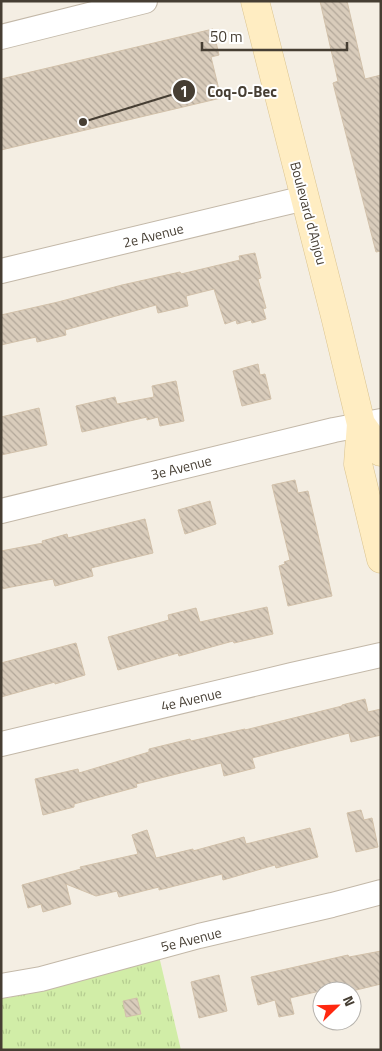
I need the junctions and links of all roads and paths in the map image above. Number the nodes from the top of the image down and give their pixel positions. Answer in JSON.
{"nodes":[{"id":1,"x":145,"y":1,"type":"edge"},
{"id":2,"x":255,"y":1,"type":"edge"},
{"id":3,"x":1,"y":37,"type":"edge"},
{"id":4,"x":305,"y":198,"type":"junction"},
{"id":5,"x":1,"y":271,"type":"edge"},
{"id":6,"x":371,"y":423,"type":"edge"},
{"id":7,"x":381,"y":452,"type":"edge"},
{"id":8,"x":1,"y":511,"type":"edge"},
{"id":9,"x":381,"y":559,"type":"edge"},
{"id":10,"x":381,"y":655,"type":"edge"},
{"id":11,"x":1,"y":744,"type":"edge"},
{"id":12,"x":381,"y":892,"type":"edge"},
{"id":13,"x":1,"y":986,"type":"edge"}],
"edges":[{"from":1,"to":3,"type":"street"},
{"from":2,"to":4,"type":"street","name":"Boulevard d'Anjou"},
{"from":4,"to":5,"type":"street","name":"2e Avenue"},
{"from":4,"to":6,"type":"street","name":"Boulevard d'Anjou"},
{"from":6,"to":7,"type":"street","name":"Boulevard d'Anjou"},
{"from":6,"to":8,"type":"street","name":"3e Avenue"},
{"from":6,"to":9,"type":"street","name":"Boulevard d'Anjou"},
{"from":10,"to":11,"type":"street","name":"4e Avenue"},
{"from":12,"to":13,"type":"street","name":"5e Avenue"}]}
